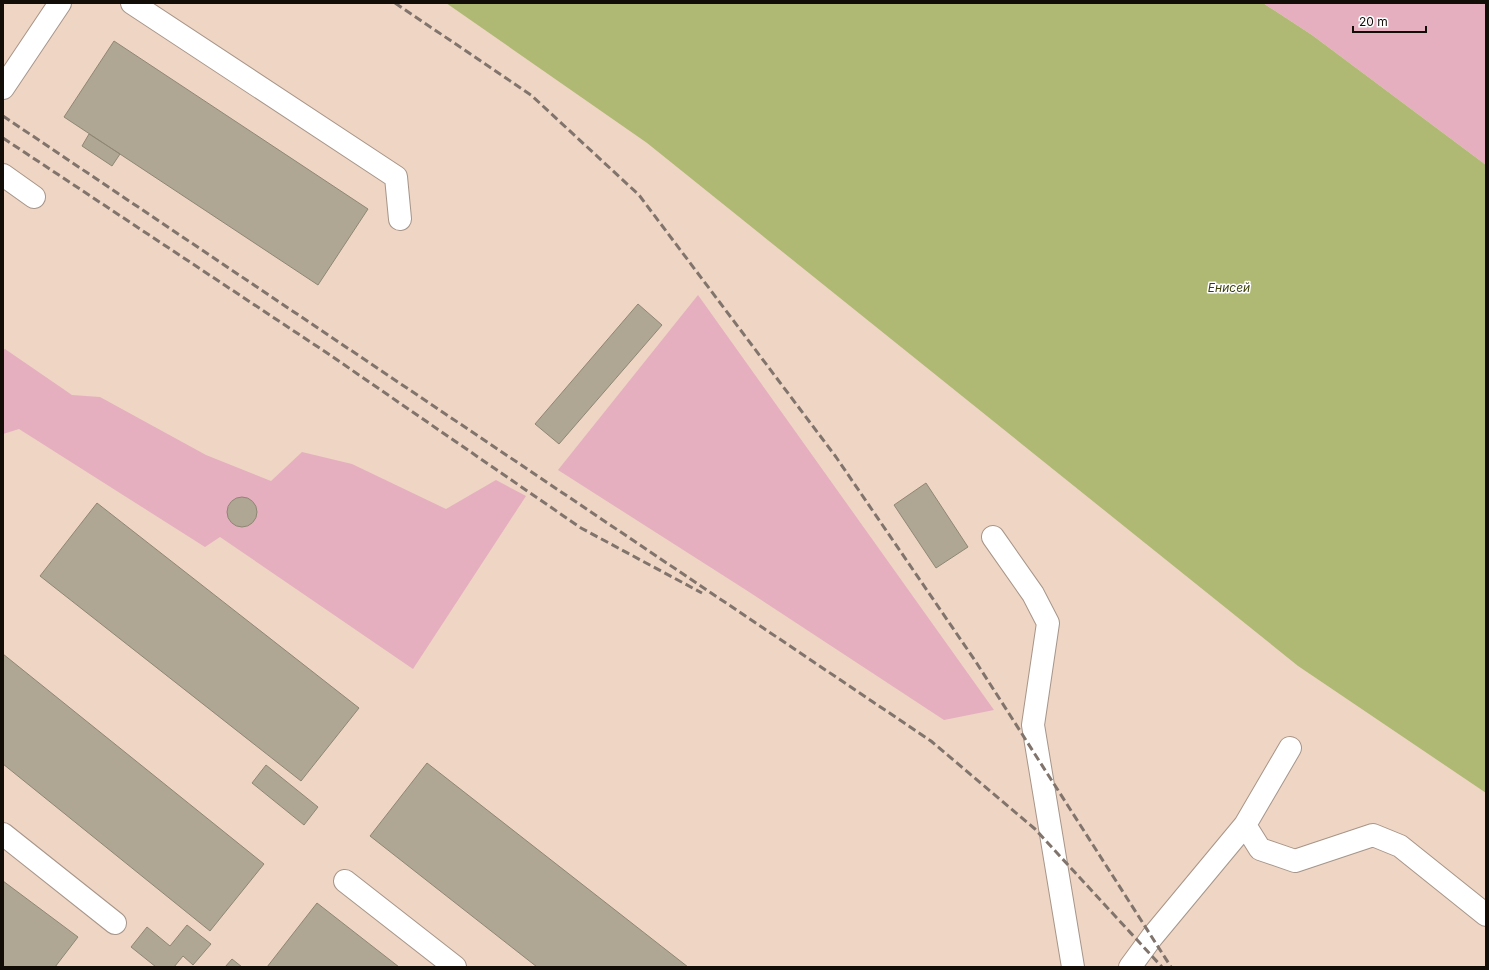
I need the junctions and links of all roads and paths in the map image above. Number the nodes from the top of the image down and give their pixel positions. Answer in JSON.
{"nodes":[{"id":1,"x":60,"y":3,"type":"edge"},
{"id":2,"x":132,"y":3,"type":"edge"},
{"id":3,"x":3,"y":88,"type":"edge"},
{"id":4,"x":3,"y":175,"type":"edge"},
{"id":5,"x":34,"y":197,"type":"dead end"},
{"id":6,"x":400,"y":219,"type":"dead end"},
{"id":7,"x":993,"y":537,"type":"dead end"},
{"id":8,"x":1290,"y":748,"type":"dead end"},
{"id":9,"x":1245,"y":825,"type":"junction"},
{"id":10,"x":3,"y":834,"type":"edge"},
{"id":11,"x":345,"y":880,"type":"dead end"},
{"id":12,"x":1486,"y":915,"type":"edge"},
{"id":13,"x":115,"y":923,"type":"dead end"},
{"id":14,"x":455,"y":967,"type":"edge"},
{"id":15,"x":1073,"y":967,"type":"edge"},
{"id":16,"x":1130,"y":967,"type":"edge"}],
"edges":[{"from":1,"to":3,"type":"lane"},
{"from":2,"to":6,"type":"lane"},
{"from":4,"to":5,"type":"lane"},
{"from":7,"to":15,"type":"lane"},
{"from":8,"to":9,"type":"lane"},
{"from":9,"to":12,"type":"lane"},
{"from":9,"to":16,"type":"lane"},
{"from":10,"to":13,"type":"lane"},
{"from":11,"to":14,"type":"lane"}]}
